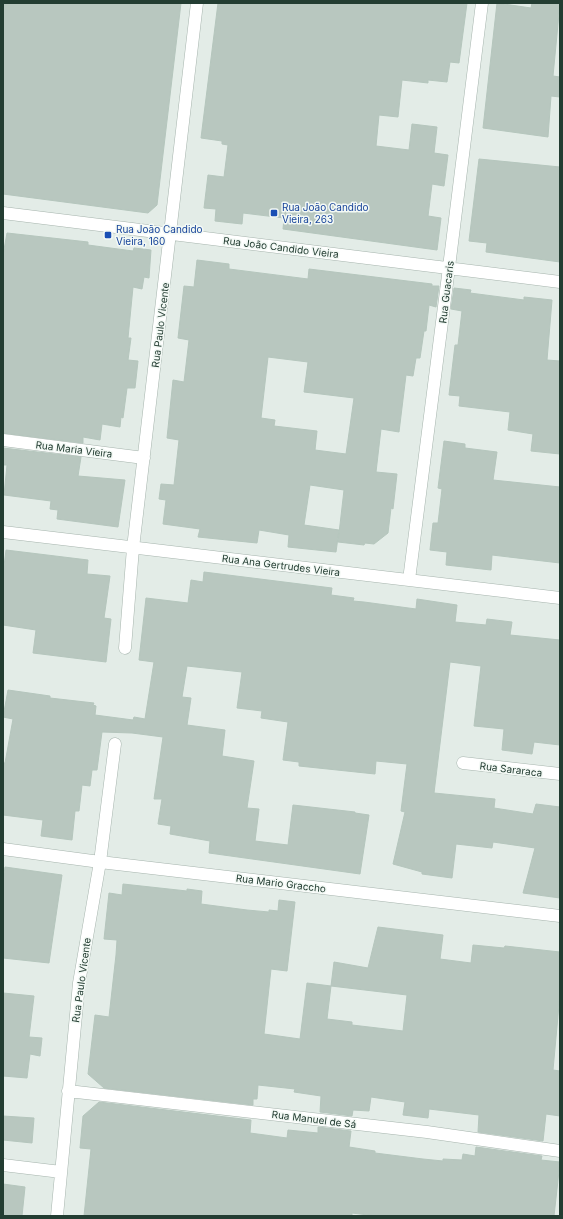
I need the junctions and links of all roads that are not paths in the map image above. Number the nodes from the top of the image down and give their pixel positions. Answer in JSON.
{"nodes":[{"id":1,"x":197,"y":3,"type":"edge"},
{"id":2,"x":482,"y":3,"type":"edge"},
{"id":3,"x":3,"y":213,"type":"edge"},
{"id":4,"x":171,"y":234,"type":"junction"},
{"id":5,"x":449,"y":268,"type":"junction"},
{"id":6,"x":560,"y":282,"type":"edge"},
{"id":7,"x":3,"y":440,"type":"edge"},
{"id":8,"x":144,"y":458,"type":"junction"},
{"id":9,"x":3,"y":532,"type":"edge"},
{"id":10,"x":133,"y":548,"type":"junction"},
{"id":11,"x":409,"y":580,"type":"junction"},
{"id":12,"x":560,"y":598,"type":"edge"},
{"id":13,"x":125,"y":648,"type":"dead end"},
{"id":14,"x":115,"y":744,"type":"dead end"},
{"id":15,"x":463,"y":763,"type":"dead end"},
{"id":16,"x":560,"y":774,"type":"edge"},
{"id":17,"x":3,"y":850,"type":"edge"},
{"id":18,"x":100,"y":862,"type":"junction"},
{"id":19,"x":560,"y":916,"type":"edge"},
{"id":20,"x":68,"y":1091,"type":"junction"},
{"id":21,"x":560,"y":1151,"type":"edge"},
{"id":22,"x":3,"y":1165,"type":"edge"},
{"id":23,"x":61,"y":1172,"type":"junction"},
{"id":24,"x":57,"y":1216,"type":"edge"}],
"edges":[{"from":1,"to":4,"type":"street","name":"Rua Paulo Vicente"},
{"from":2,"to":5,"type":"street","name":"Rua Guacaris"},
{"from":3,"to":4,"type":"street","name":"Rua João Candido Vieira"},
{"from":4,"to":5,"type":"street","name":"Rua João Candido Vieira"},
{"from":4,"to":8,"type":"street","name":"Rua Paulo Vicente"},
{"from":5,"to":6,"type":"street","name":"Rua João Candido Vieira"},
{"from":5,"to":11,"type":"street","name":"Rua Guacaris"},
{"from":7,"to":8,"type":"street","name":"Rua Maria Vieira"},
{"from":8,"to":10,"type":"street","name":"Rua Paulo Vicente"},
{"from":9,"to":10,"type":"street","name":"Rua Ana Gertrudes Vieira"},
{"from":10,"to":11,"type":"street","name":"Rua Ana Gertrudes Vieira"},
{"from":10,"to":13,"type":"street","name":"Rua Paulo Vicente"},
{"from":11,"to":12,"type":"street","name":"Rua Ana Gertrudes Vieira"},
{"from":14,"to":18,"type":"street","name":"Rua Paulo Vicente"},
{"from":15,"to":16,"type":"street","name":"Rua Sararaca"},
{"from":17,"to":18,"type":"street","name":"Rua Mario Graccho"},
{"from":18,"to":19,"type":"street","name":"Rua Mario Graccho"},
{"from":18,"to":20,"type":"street","name":"Rua Paulo Vicente"},
{"from":20,"to":21,"type":"street","name":"Rua Manuel de Sá"},
{"from":20,"to":23,"type":"street","name":"Rua Paulo Vicente"},
{"from":22,"to":23,"type":"street"},
{"from":23,"to":24,"type":"street","name":"Rua Paulo Vicente"}]}
